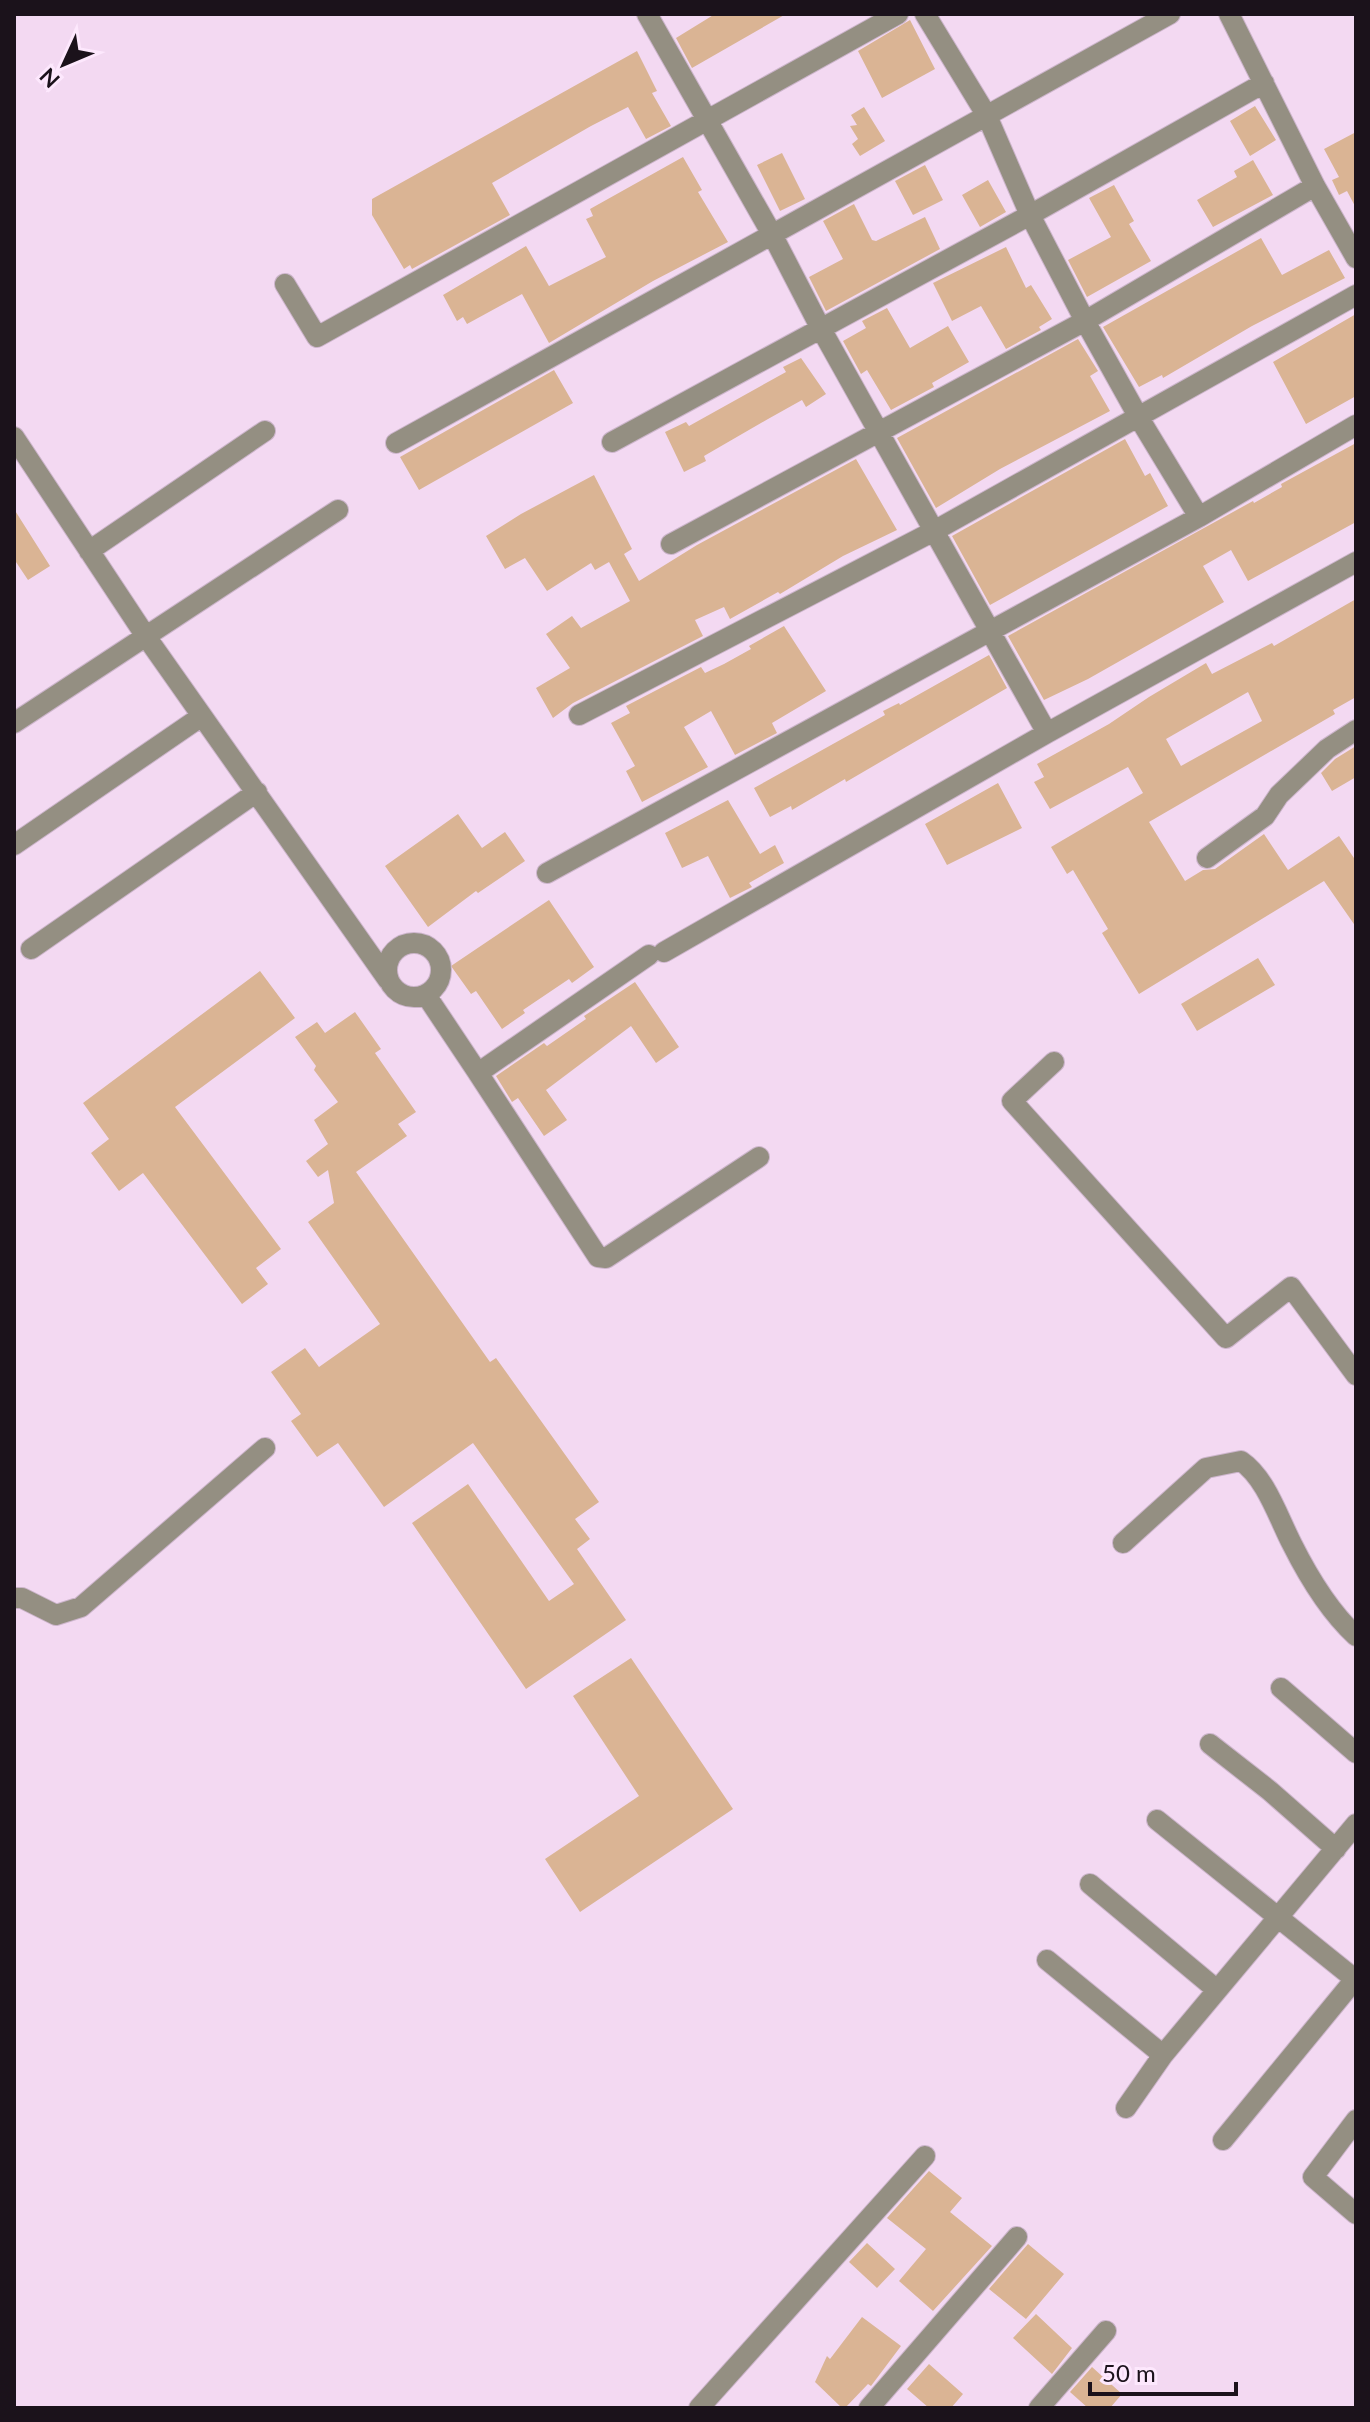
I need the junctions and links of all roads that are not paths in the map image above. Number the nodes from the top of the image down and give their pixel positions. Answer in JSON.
{"nodes":[{"id":1,"x":647,"y":14,"type":"edge"},
{"id":2,"x":898,"y":14,"type":"edge"},
{"id":3,"x":925,"y":14,"type":"edge"},
{"id":4,"x":1170,"y":14,"type":"edge"},
{"id":5,"x":1229,"y":14,"type":"edge"},
{"id":6,"x":1264,"y":83,"type":"junction"},
{"id":7,"x":987,"y":116,"type":"junction"},
{"id":8,"x":706,"y":121,"type":"junction"},
{"id":9,"x":1315,"y":186,"type":"junction"},
{"id":10,"x":1030,"y":215,"type":"junction"},
{"id":11,"x":773,"y":236,"type":"junction"},
{"id":12,"x":1356,"y":258,"type":"edge"},
{"id":13,"x":285,"y":284,"type":"dead end"},
{"id":14,"x":1356,"y":295,"type":"edge"},
{"id":15,"x":1085,"y":321,"type":"junction"},
{"id":16,"x":820,"y":327,"type":"junction"},
{"id":17,"x":1139,"y":418,"type":"junction"},
{"id":18,"x":1356,"y":425,"type":"edge"},
{"id":19,"x":265,"y":431,"type":"dead end"},
{"id":20,"x":880,"y":431,"type":"junction"},
{"id":21,"x":14,"y":437,"type":"edge"},
{"id":22,"x":612,"y":442,"type":"dead end"},
{"id":23,"x":396,"y":443,"type":"dead end"},
{"id":24,"x":338,"y":510,"type":"dead end"},
{"id":25,"x":1199,"y":517,"type":"junction"},
{"id":26,"x":934,"y":531,"type":"junction"},
{"id":27,"x":671,"y":544,"type":"dead end"},
{"id":28,"x":89,"y":551,"type":"junction"},
{"id":29,"x":1356,"y":562,"type":"edge"},
{"id":30,"x":989,"y":631,"type":"junction"},
{"id":31,"x":145,"y":635,"type":"junction"},
{"id":32,"x":579,"y":715,"type":"dead end"},
{"id":33,"x":202,"y":716,"type":"junction"},
{"id":34,"x":14,"y":723,"type":"edge"},
{"id":35,"x":1356,"y":730,"type":"edge"},
{"id":36,"x":1047,"y":733,"type":"junction"},
{"id":37,"x":257,"y":792,"type":"junction"},
{"id":38,"x":14,"y":845,"type":"edge"},
{"id":39,"x":1207,"y":858,"type":"dead end"},
{"id":40,"x":547,"y":873,"type":"dead end"},
{"id":41,"x":31,"y":949,"type":"dead end"},
{"id":42,"x":388,"y":980,"type":"junction"},
{"id":43,"x":426,"y":995,"type":"junction"},
{"id":44,"x":1054,"y":1062,"type":"dead end"},
{"id":45,"x":478,"y":1073,"type":"junction"},
{"id":46,"x":759,"y":1157,"type":"dead end"},
{"id":47,"x":1356,"y":1375,"type":"edge"},
{"id":48,"x":265,"y":1448,"type":"dead end"},
{"id":49,"x":1123,"y":1543,"type":"dead end"},
{"id":50,"x":14,"y":1598,"type":"edge"},
{"id":51,"x":1356,"y":1636,"type":"edge"},
{"id":52,"x":1281,"y":1688,"type":"dead end"},
{"id":53,"x":1210,"y":1744,"type":"dead end"},
{"id":54,"x":1356,"y":1753,"type":"edge"},
{"id":55,"x":1157,"y":1820,"type":"dead end"},
{"id":56,"x":1356,"y":1824,"type":"edge"},
{"id":57,"x":1336,"y":1849,"type":"junction"},
{"id":58,"x":1090,"y":1884,"type":"dead end"},
{"id":59,"x":1278,"y":1918,"type":"junction"},
{"id":60,"x":1047,"y":1960,"type":"dead end"},
{"id":61,"x":1356,"y":1979,"type":"edge"},
{"id":62,"x":1217,"y":1990,"type":"junction"},
{"id":63,"x":1163,"y":2055,"type":"junction"},
{"id":64,"x":1126,"y":2108,"type":"dead end"},
{"id":65,"x":1356,"y":2120,"type":"edge"},
{"id":66,"x":1223,"y":2140,"type":"dead end"},
{"id":67,"x":925,"y":2156,"type":"dead end"},
{"id":68,"x":1356,"y":2214,"type":"edge"},
{"id":69,"x":1017,"y":2237,"type":"dead end"},
{"id":70,"x":1106,"y":2331,"type":"dead end"},
{"id":71,"x":699,"y":2408,"type":"edge"},
{"id":72,"x":869,"y":2408,"type":"edge"},
{"id":73,"x":1039,"y":2408,"type":"edge"}],
"edges":[{"from":1,"to":8,"type":"street"},
{"from":2,"to":8,"type":"street"},
{"from":3,"to":7,"type":"street"},
{"from":4,"to":7,"type":"street"},
{"from":5,"to":6,"type":"street"},
{"from":6,"to":9,"type":"street"},
{"from":6,"to":10,"type":"street"},
{"from":7,"to":10,"type":"street"},
{"from":7,"to":11,"type":"street"},
{"from":8,"to":11,"type":"street"},
{"from":8,"to":13,"type":"street"},
{"from":9,"to":12,"type":"street"},
{"from":9,"to":15,"type":"street"},
{"from":10,"to":15,"type":"street"},
{"from":10,"to":16,"type":"street"},
{"from":11,"to":16,"type":"street"},
{"from":11,"to":23,"type":"street"},
{"from":14,"to":17,"type":"street"},
{"from":15,"to":17,"type":"street"},
{"from":15,"to":20,"type":"street"},
{"from":16,"to":20,"type":"street"},
{"from":16,"to":22,"type":"street"},
{"from":17,"to":25,"type":"street"},
{"from":17,"to":26,"type":"street"},
{"from":18,"to":25,"type":"street"},
{"from":19,"to":28,"type":"street"},
{"from":20,"to":26,"type":"street"},
{"from":20,"to":27,"type":"street"},
{"from":21,"to":28,"type":"street"},
{"from":24,"to":31,"type":"street"},
{"from":25,"to":30,"type":"street"},
{"from":26,"to":30,"type":"street"},
{"from":26,"to":32,"type":"street"},
{"from":28,"to":31,"type":"street"},
{"from":29,"to":36,"type":"street"},
{"from":30,"to":36,"type":"street"},
{"from":30,"to":40,"type":"street"},
{"from":31,"to":33,"type":"street"},
{"from":31,"to":34,"type":"street"},
{"from":33,"to":37,"type":"street"},
{"from":33,"to":38,"type":"street"},
{"from":35,"to":39,"type":"street"},
{"from":36,"to":45,"type":"street"},
{"from":37,"to":41,"type":"street"},
{"from":37,"to":42,"type":"street"},
{"from":42,"to":43,"type":"street"},
{"from":42,"to":43,"type":"street"},
{"from":43,"to":45,"type":"street"},
{"from":44,"to":47,"type":"street"},
{"from":45,"to":46,"type":"street"},
{"from":48,"to":50,"type":"street"},
{"from":49,"to":51,"type":"street"},
{"from":52,"to":54,"type":"street"},
{"from":53,"to":57,"type":"street"},
{"from":55,"to":59,"type":"street"},
{"from":56,"to":57,"type":"street"},
{"from":57,"to":59,"type":"street"},
{"from":58,"to":62,"type":"street"},
{"from":59,"to":61,"type":"street"},
{"from":59,"to":62,"type":"street"},
{"from":60,"to":63,"type":"street"},
{"from":61,"to":66,"type":"street"},
{"from":62,"to":63,"type":"street"},
{"from":63,"to":64,"type":"street"},
{"from":65,"to":68,"type":"street"},
{"from":67,"to":71,"type":"street"},
{"from":69,"to":72,"type":"street"},
{"from":70,"to":73,"type":"street"}]}
